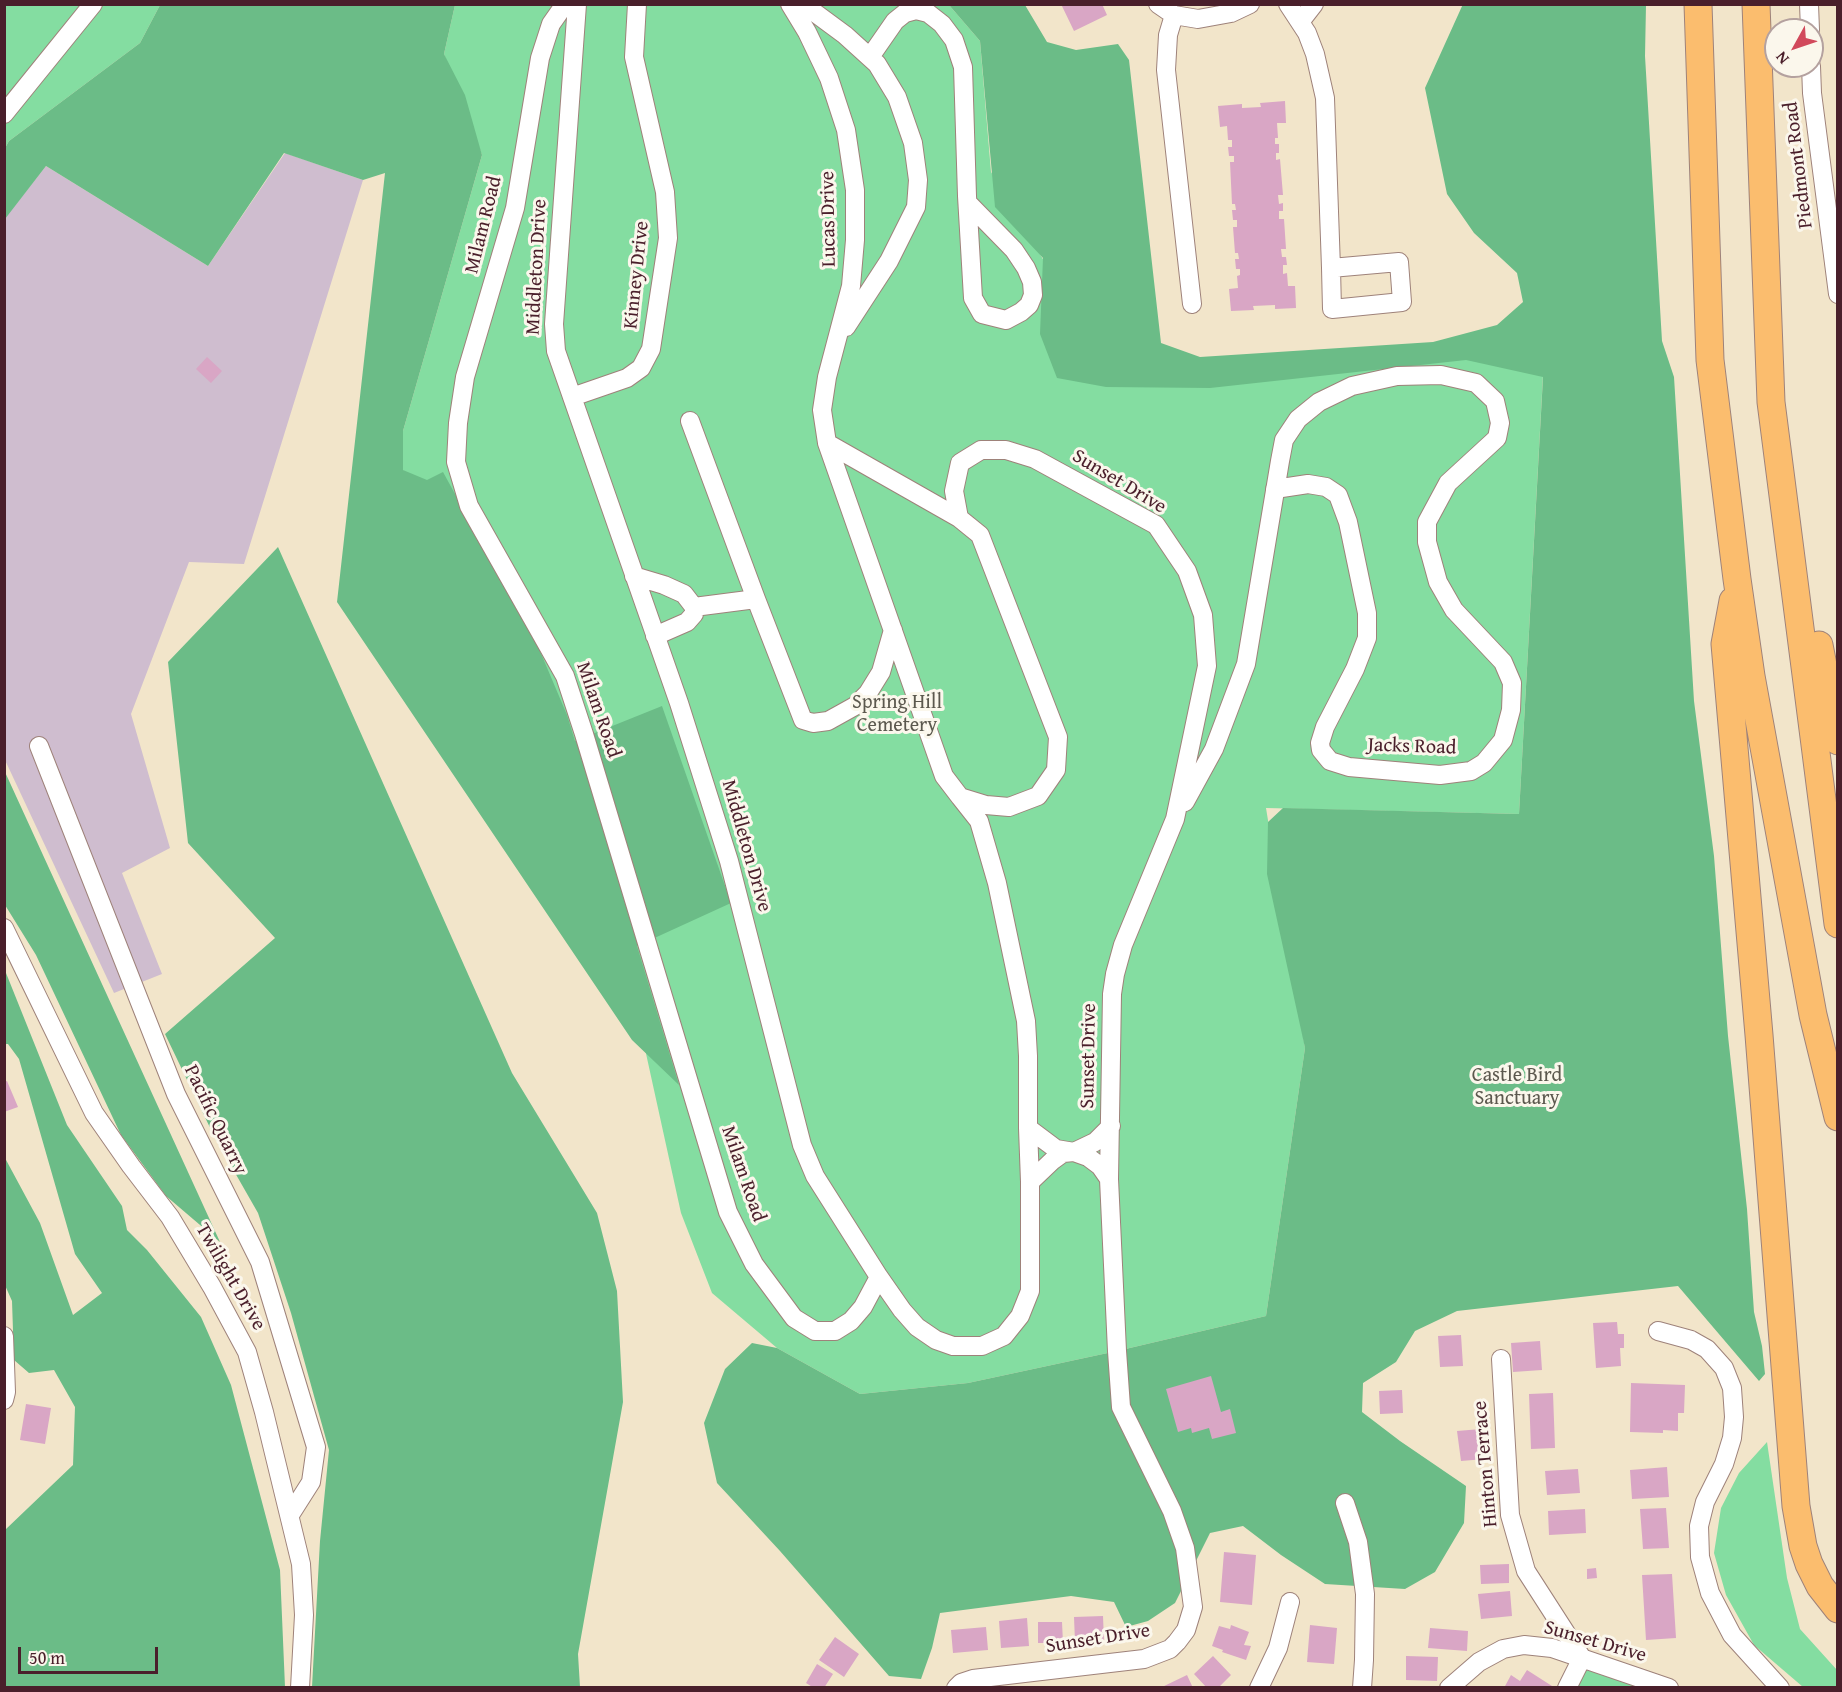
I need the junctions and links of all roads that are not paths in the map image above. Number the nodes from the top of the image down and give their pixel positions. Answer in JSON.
{"nodes":[{"id":1,"x":93,"y":4,"type":"edge"},
{"id":2,"x":565,"y":4,"type":"edge"},
{"id":3,"x":577,"y":4,"type":"edge"},
{"id":4,"x":637,"y":4,"type":"edge"},
{"id":5,"x":790,"y":4,"type":"edge"},
{"id":6,"x":803,"y":4,"type":"edge"},
{"id":7,"x":1158,"y":4,"type":"edge"},
{"id":8,"x":1250,"y":4,"type":"edge"},
{"id":9,"x":1288,"y":4,"type":"edge"},
{"id":10,"x":1314,"y":4,"type":"edge"},
{"id":11,"x":1698,"y":4,"type":"edge"},
{"id":12,"x":1756,"y":4,"type":"edge"},
{"id":13,"x":1174,"y":15,"type":"junction"},
{"id":14,"x":1300,"y":22,"type":"junction"},
{"id":15,"x":870,"y":57,"type":"junction"},
{"id":16,"x":1811,"y":78,"type":"edge"},
{"id":17,"x":20,"y":93,"type":"junction"},
{"id":18,"x":4,"y":107,"type":"edge"},
{"id":19,"x":4,"y":114,"type":"edge"},
{"id":20,"x":968,"y":204,"type":"junction"},
{"id":21,"x":1836,"y":266,"type":"edge"},
{"id":22,"x":1331,"y":268,"type":"dead end"},
{"id":23,"x":1838,"y":294,"type":"edge"},
{"id":24,"x":1192,"y":304,"type":"dead end"},
{"id":25,"x":837,"y":341,"type":"junction"},
{"id":26,"x":572,"y":397,"type":"junction"},
{"id":27,"x":1771,"y":402,"type":"junction"},
{"id":28,"x":690,"y":421,"type":"dead end"},
{"id":29,"x":827,"y":443,"type":"junction"},
{"id":30,"x":1275,"y":489,"type":"junction"},
{"id":31,"x":959,"y":518,"type":"junction"},
{"id":32,"x":634,"y":576,"type":"junction"},
{"id":33,"x":1737,"y":579,"type":"junction"},
{"id":34,"x":756,"y":599,"type":"junction"},
{"id":35,"x":694,"y":607,"type":"junction"},
{"id":36,"x":893,"y":630,"type":"junction"},
{"id":37,"x":655,"y":636,"type":"junction"},
{"id":38,"x":1838,"y":741,"type":"edge"},
{"id":39,"x":39,"y":746,"type":"dead end"},
{"id":40,"x":960,"y":797,"type":"junction"},
{"id":41,"x":1175,"y":819,"type":"junction"},
{"id":42,"x":1838,"y":924,"type":"edge"},
{"id":43,"x":4,"y":928,"type":"edge"},
{"id":44,"x":1838,"y":1117,"type":"edge"},
{"id":45,"x":1111,"y":1126,"type":"junction"},
{"id":46,"x":1028,"y":1128,"type":"junction"},
{"id":47,"x":1074,"y":1152,"type":"junction"},
{"id":48,"x":1109,"y":1179,"type":"junction"},
{"id":49,"x":1030,"y":1182,"type":"junction"},
{"id":50,"x":879,"y":1277,"type":"junction"},
{"id":51,"x":1658,"y":1331,"type":"dead end"},
{"id":52,"x":4,"y":1336,"type":"edge"},
{"id":53,"x":1501,"y":1359,"type":"dead end"},
{"id":54,"x":4,"y":1400,"type":"edge"},
{"id":55,"x":1345,"y":1503,"type":"dead end"},
{"id":56,"x":290,"y":1515,"type":"junction"},
{"id":57,"x":1290,"y":1602,"type":"dead end"},
{"id":58,"x":1838,"y":1609,"type":"edge"},
{"id":59,"x":1582,"y":1658,"type":"junction"},
{"id":60,"x":300,"y":1688,"type":"edge"},
{"id":61,"x":957,"y":1688,"type":"edge"},
{"id":62,"x":1259,"y":1688,"type":"edge"},
{"id":63,"x":1362,"y":1688,"type":"edge"},
{"id":64,"x":1449,"y":1688,"type":"edge"},
{"id":65,"x":1567,"y":1688,"type":"edge"},
{"id":66,"x":1669,"y":1688,"type":"edge"},
{"id":67,"x":1780,"y":1688,"type":"edge"}],
"edges":[{"from":1,"to":17,"type":"street"},
{"from":2,"to":50,"type":"street","name":"Milam Road"},
{"from":3,"to":26,"type":"street","name":"Middleton Drive"},
{"from":4,"to":26,"type":"street","name":"Kinney Drive"},
{"from":5,"to":25,"type":"street","name":"Lucas Drive"},
{"from":6,"to":15,"type":"street"},
{"from":7,"to":13,"type":"street"},
{"from":8,"to":13,"type":"street"},
{"from":9,"to":14,"type":"street"},
{"from":10,"to":14,"type":"street"},
{"from":11,"to":33,"type":"highway"},
{"from":12,"to":27,"type":"highway"},
{"from":13,"to":24,"type":"street"},
{"from":14,"to":22,"type":"street"},
{"from":15,"to":20,"type":"street"},
{"from":15,"to":25,"type":"street"},
{"from":16,"to":21,"type":"street","name":"Piedmont Road"},
{"from":17,"to":18,"type":"street"},
{"from":17,"to":19,"type":"street"},
{"from":20,"to":20,"type":"street"},
{"from":21,"to":23,"type":"street","name":"Piedmont Road"},
{"from":25,"to":29,"type":"street","name":"Lucas Drive"},
{"from":26,"to":32,"type":"street","name":"Middleton Drive"},
{"from":27,"to":38,"type":"highway"},
{"from":27,"to":42,"type":"highway"},
{"from":28,"to":34,"type":"street"},
{"from":29,"to":31,"type":"street"},
{"from":29,"to":36,"type":"street","name":"Lucas Drive"},
{"from":30,"to":30,"type":"street","name":"Jacks Road"},
{"from":30,"to":41,"type":"street","name":"Jacks Road"},
{"from":31,"to":40,"type":"street"},
{"from":31,"to":41,"type":"street","name":"Sunset Drive"},
{"from":32,"to":35,"type":"street"},
{"from":32,"to":37,"type":"street","name":"Middleton Drive"},
{"from":33,"to":44,"type":"highway"},
{"from":33,"to":58,"type":"highway"},
{"from":34,"to":35,"type":"street"},
{"from":34,"to":36,"type":"street"},
{"from":35,"to":37,"type":"street"},
{"from":36,"to":40,"type":"street","name":"Lucas Drive"},
{"from":37,"to":50,"type":"street","name":"Middleton Drive"},
{"from":39,"to":56,"type":"street","name":"Pacific Quarry"},
{"from":40,"to":46,"type":"street","name":"Middleton Drive"},
{"from":41,"to":45,"type":"street","name":"Sunset Drive"},
{"from":43,"to":56,"type":"street","name":"Twilight Drive"},
{"from":45,"to":47,"type":"street"},
{"from":45,"to":48,"type":"street","name":"Sunset Drive"},
{"from":46,"to":47,"type":"street"},
{"from":46,"to":49,"type":"street","name":"Middleton Drive"},
{"from":47,"to":48,"type":"street"},
{"from":47,"to":49,"type":"street"},
{"from":48,"to":61,"type":"street","name":"Sunset Drive"},
{"from":49,"to":50,"type":"street","name":"Middleton Drive"},
{"from":51,"to":67,"type":"street"},
{"from":52,"to":54,"type":"street"},
{"from":53,"to":59,"type":"street","name":"Hinton Terrace"},
{"from":55,"to":63,"type":"street"},
{"from":56,"to":60,"type":"street","name":"Twilight Drive"},
{"from":57,"to":62,"type":"street"},
{"from":59,"to":64,"type":"street","name":"Sunset Drive"},
{"from":59,"to":65,"type":"street"},
{"from":59,"to":66,"type":"street","name":"Sunset Drive"}]}
